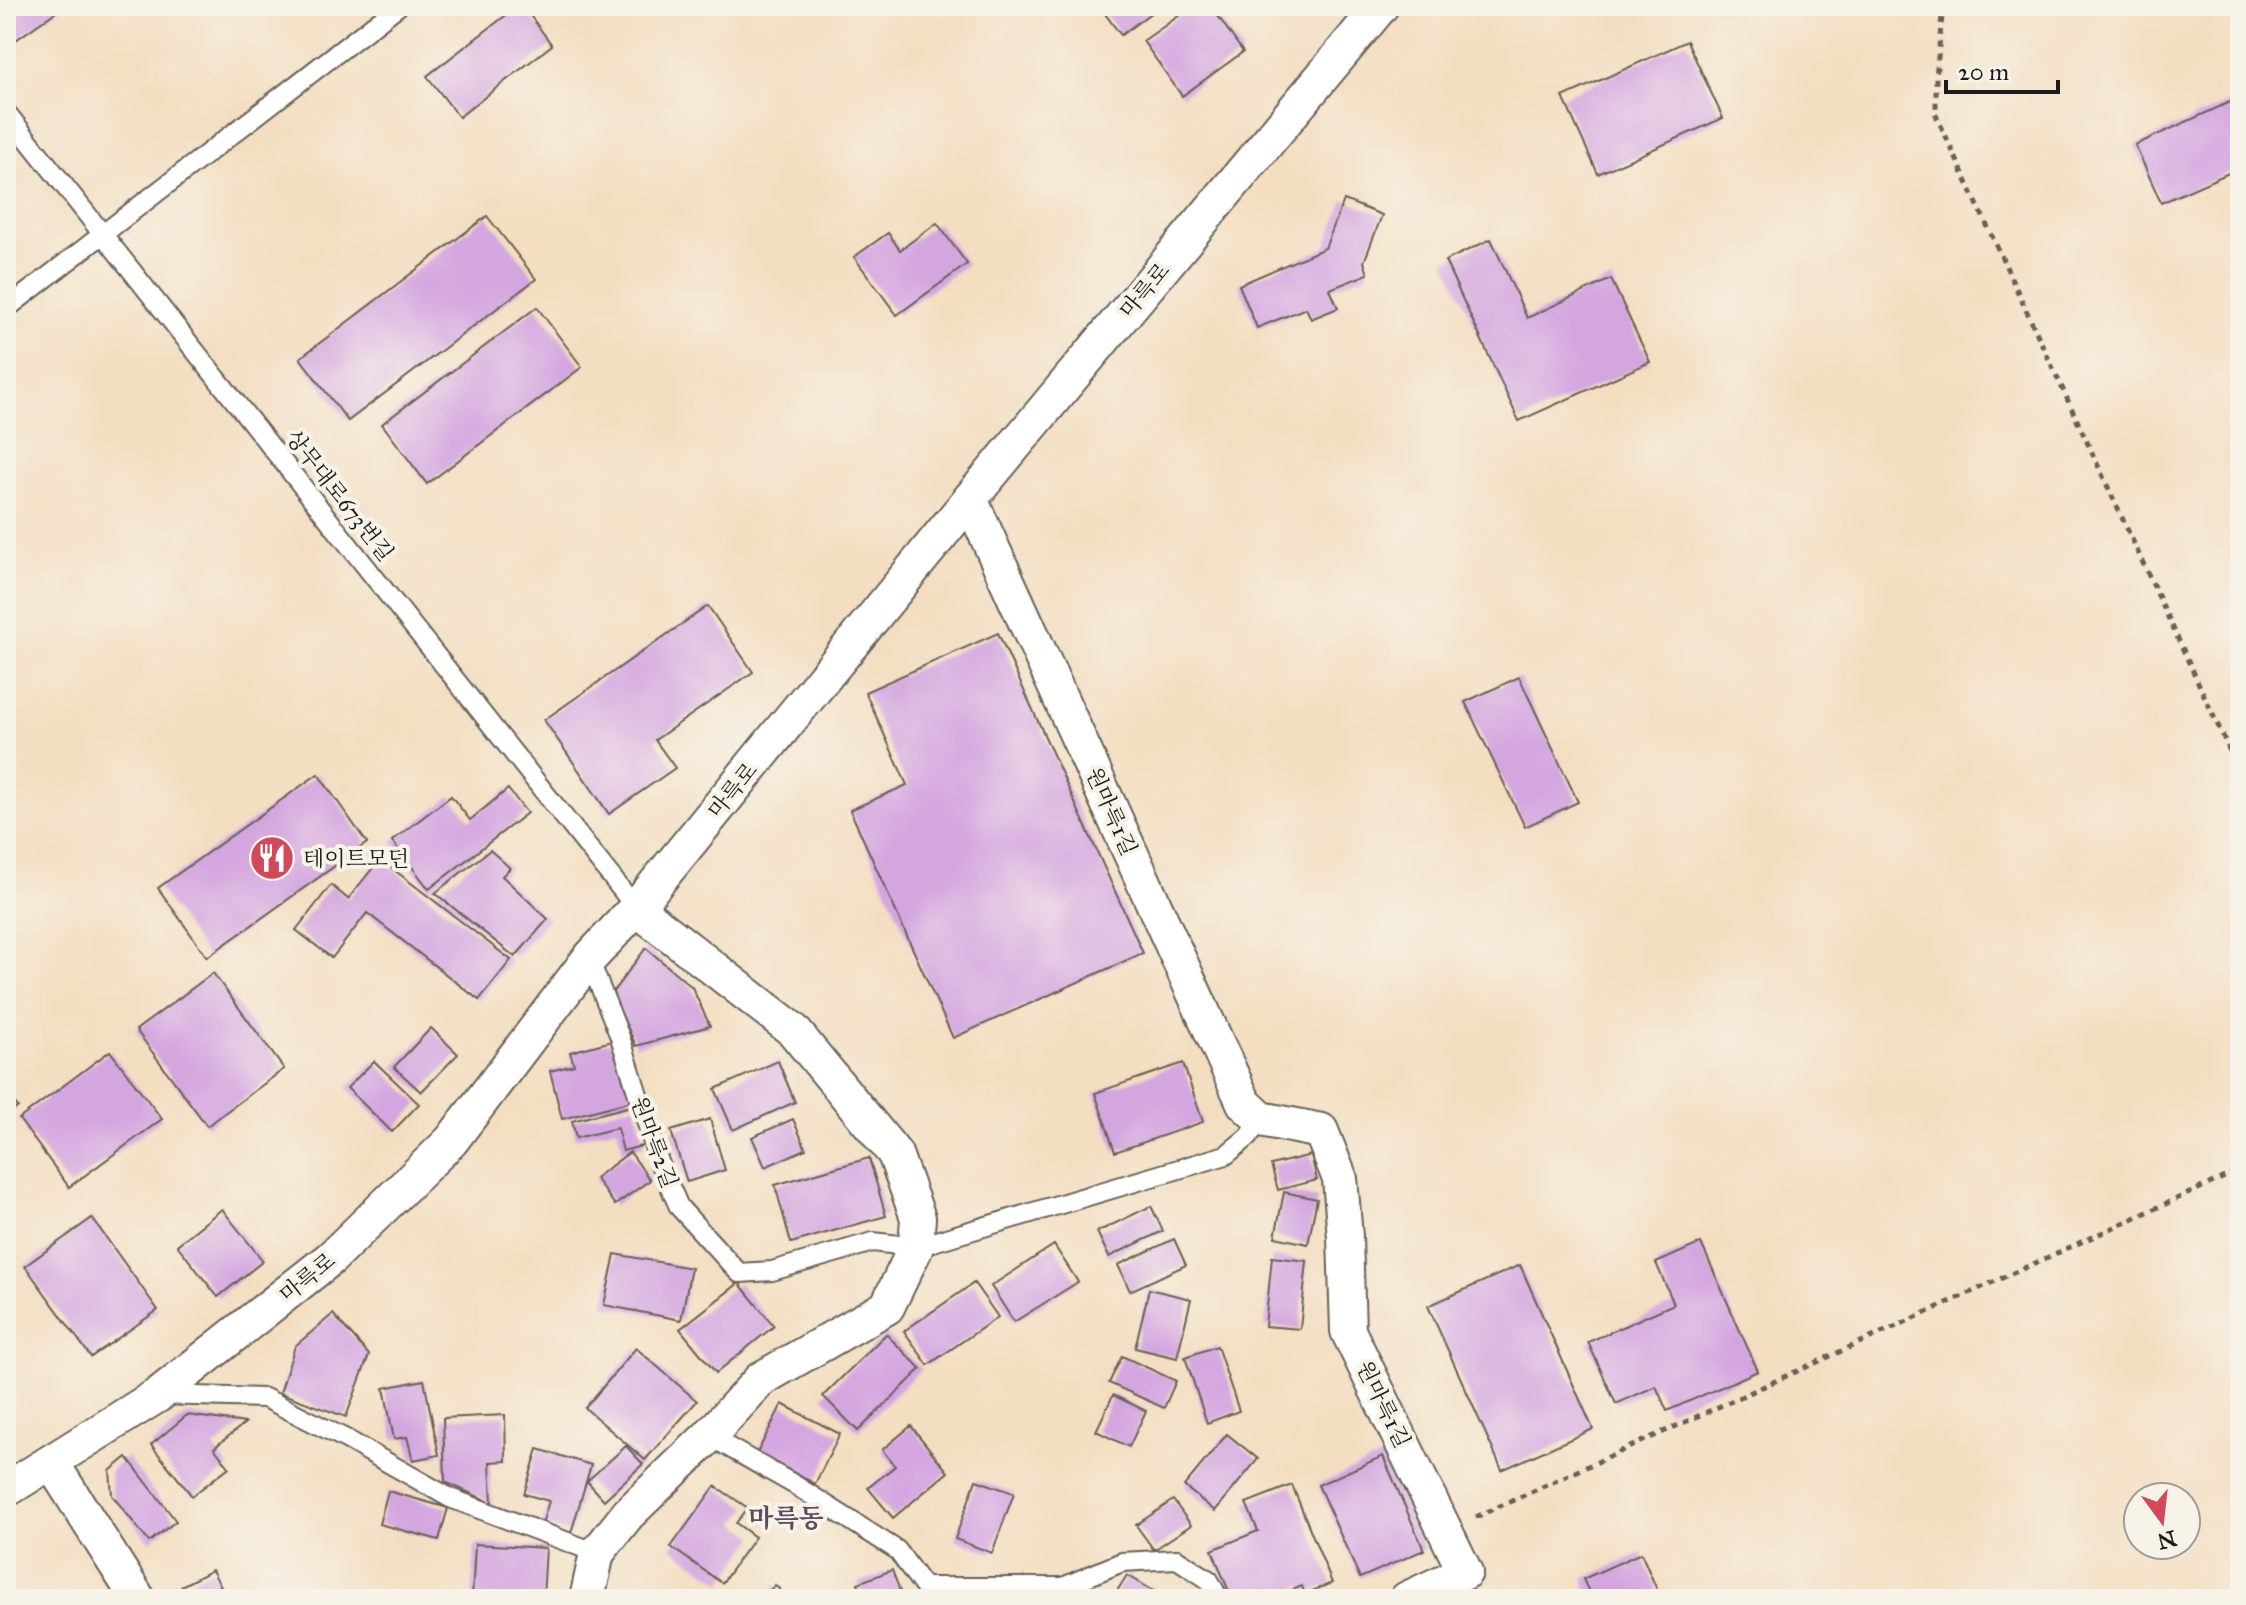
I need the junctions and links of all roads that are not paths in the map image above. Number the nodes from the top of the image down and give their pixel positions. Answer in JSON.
{"nodes":[{"id":1,"x":398,"y":6,"type":"edge"},
{"id":2,"x":1381,"y":6,"type":"edge"},
{"id":3,"x":6,"y":112,"type":"edge"},
{"id":4,"x":103,"y":235,"type":"junction"},
{"id":5,"x":6,"y":309,"type":"edge"},
{"id":6,"x":970,"y":499,"type":"junction"},
{"id":7,"x":636,"y":908,"type":"junction"},
{"id":8,"x":589,"y":959,"type":"junction"},
{"id":9,"x":1261,"y":1119,"type":"junction"},
{"id":10,"x":916,"y":1247,"type":"junction"},
{"id":11,"x":158,"y":1395,"type":"junction"},
{"id":12,"x":709,"y":1436,"type":"junction"},
{"id":13,"x":51,"y":1462,"type":"junction"},
{"id":14,"x":6,"y":1490,"type":"edge"},
{"id":15,"x":597,"y":1553,"type":"junction"},
{"id":16,"x":923,"y":1593,"type":"edge"},
{"id":17,"x":138,"y":1599,"type":"edge"},
{"id":18,"x":587,"y":1599,"type":"edge"},
{"id":19,"x":1219,"y":1599,"type":"edge"},
{"id":20,"x":1407,"y":1599,"type":"edge"}],
"edges":[{"from":1,"to":4,"type":"lane"},
{"from":2,"to":6,"type":"street","name":"마륵로"},
{"from":3,"to":4,"type":"lane","name":"상무대로673번길"},
{"from":4,"to":5,"type":"lane"},
{"from":4,"to":7,"type":"lane","name":"상무대로673번길"},
{"from":6,"to":7,"type":"street","name":"마륵로"},
{"from":6,"to":9,"type":"street","name":"원마륵1길"},
{"from":7,"to":8,"type":"street","name":"마륵로"},
{"from":7,"to":10,"type":"street"},
{"from":8,"to":10,"type":"lane","name":"원마륵2길"},
{"from":8,"to":11,"type":"street","name":"마륵로"},
{"from":9,"to":10,"type":"lane"},
{"from":9,"to":20,"type":"street","name":"원마륵1길"},
{"from":10,"to":12,"type":"street"},
{"from":11,"to":13,"type":"street","name":"마륵로"},
{"from":11,"to":15,"type":"lane"},
{"from":12,"to":15,"type":"street"},
{"from":12,"to":16,"type":"lane"},
{"from":13,"to":14,"type":"street","name":"마륵로"},
{"from":13,"to":17,"type":"street"},
{"from":15,"to":18,"type":"street"},
{"from":16,"to":19,"type":"lane"}]}
